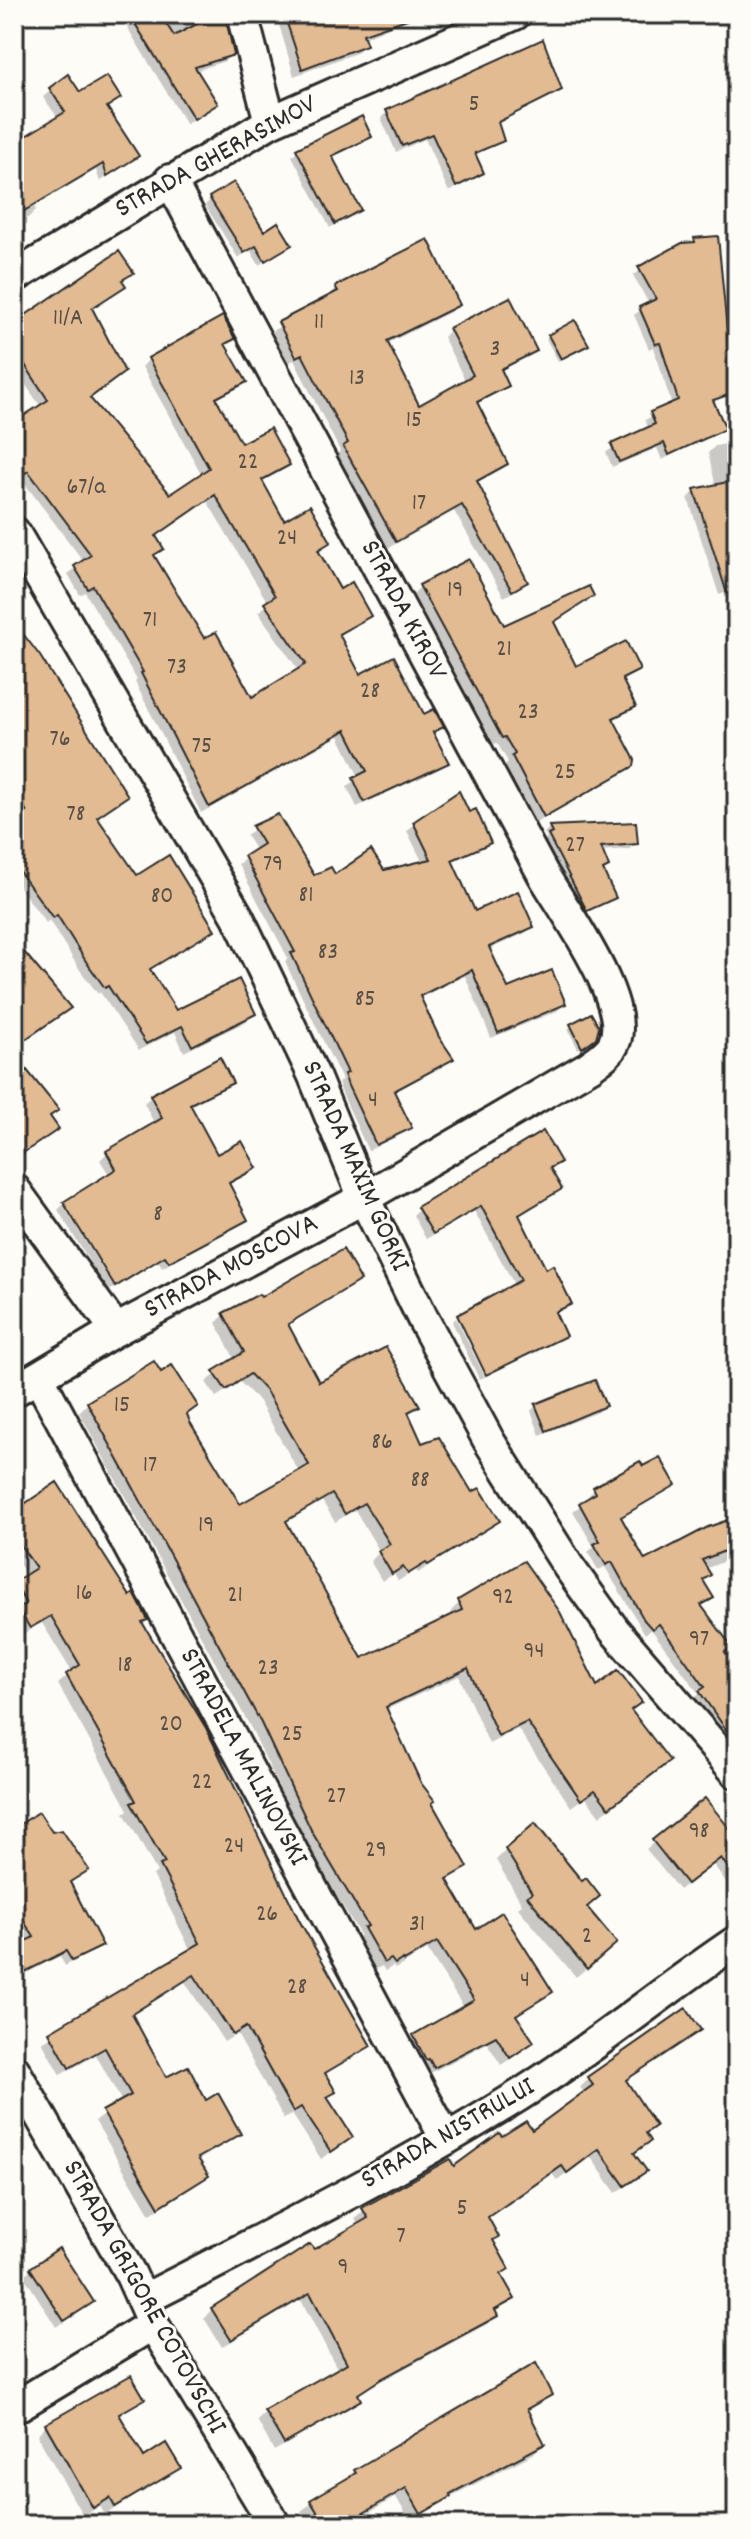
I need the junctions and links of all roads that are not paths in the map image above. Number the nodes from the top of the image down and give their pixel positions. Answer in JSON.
{"nodes":[{"id":1,"x":242,"y":14,"type":"edge"},
{"id":2,"x":515,"y":14,"type":"edge"},
{"id":3,"x":270,"y":122,"type":"junction"},
{"id":4,"x":170,"y":180,"type":"junction"},
{"id":5,"x":14,"y":277,"type":"edge"},
{"id":6,"x":14,"y":532,"type":"edge"},
{"id":7,"x":614,"y":1045,"type":"joint"},
{"id":8,"x":14,"y":1189,"type":"edge"},
{"id":9,"x":364,"y":1198,"type":"junction"},
{"id":10,"x":116,"y":1330,"type":"junction"},
{"id":11,"x":26,"y":1384,"type":"edge"},
{"id":12,"x":737,"y":1773,"type":"edge"},
{"id":13,"x":737,"y":1941,"type":"edge"},
{"id":14,"x":14,"y":2070,"type":"edge"},
{"id":15,"x":446,"y":2139,"type":"junction"},
{"id":16,"x":148,"y":2312,"type":"junction"},
{"id":17,"x":14,"y":2408,"type":"edge"},
{"id":18,"x":275,"y":2525,"type":"edge"}],
"edges":[{"from":1,"to":3,"type":"street"},
{"from":2,"to":3,"type":"street","name":"STRADA GHERASIMOV"},
{"from":3,"to":4,"type":"street","name":"STRADA GHERASIMOV"},
{"from":4,"to":5,"type":"street","name":"STRADA GHERASIMOV"},
{"from":4,"to":7,"type":"street","name":"STRADA KIROV"},
{"from":6,"to":9,"type":"street","name":"STRADA MAXIM GORKI"},
{"from":7,"to":9,"type":"street","name":"STRADA MOSCOVA"},
{"from":8,"to":10,"type":"street"},
{"from":9,"to":10,"type":"street","name":"STRADA MOSCOVA"},
{"from":9,"to":12,"type":"street","name":"STRADA MAXIM GORKI"},
{"from":10,"to":11,"type":"street","name":"STRADA MOSCOVA"},
{"from":11,"to":15,"type":"street","name":"STRADELA MALINOVSKI"},
{"from":13,"to":15,"type":"street","name":"STRADA NISTRULUI"},
{"from":14,"to":16,"type":"street","name":"STRADA GRIGORE COTOVSCHI"},
{"from":15,"to":16,"type":"street","name":"STRADA NISTRULUI"},
{"from":16,"to":17,"type":"street","name":"STRADA NISTRULUI"},
{"from":16,"to":18,"type":"street","name":"STRADA GRIGORE COTOVSCHI"}]}
